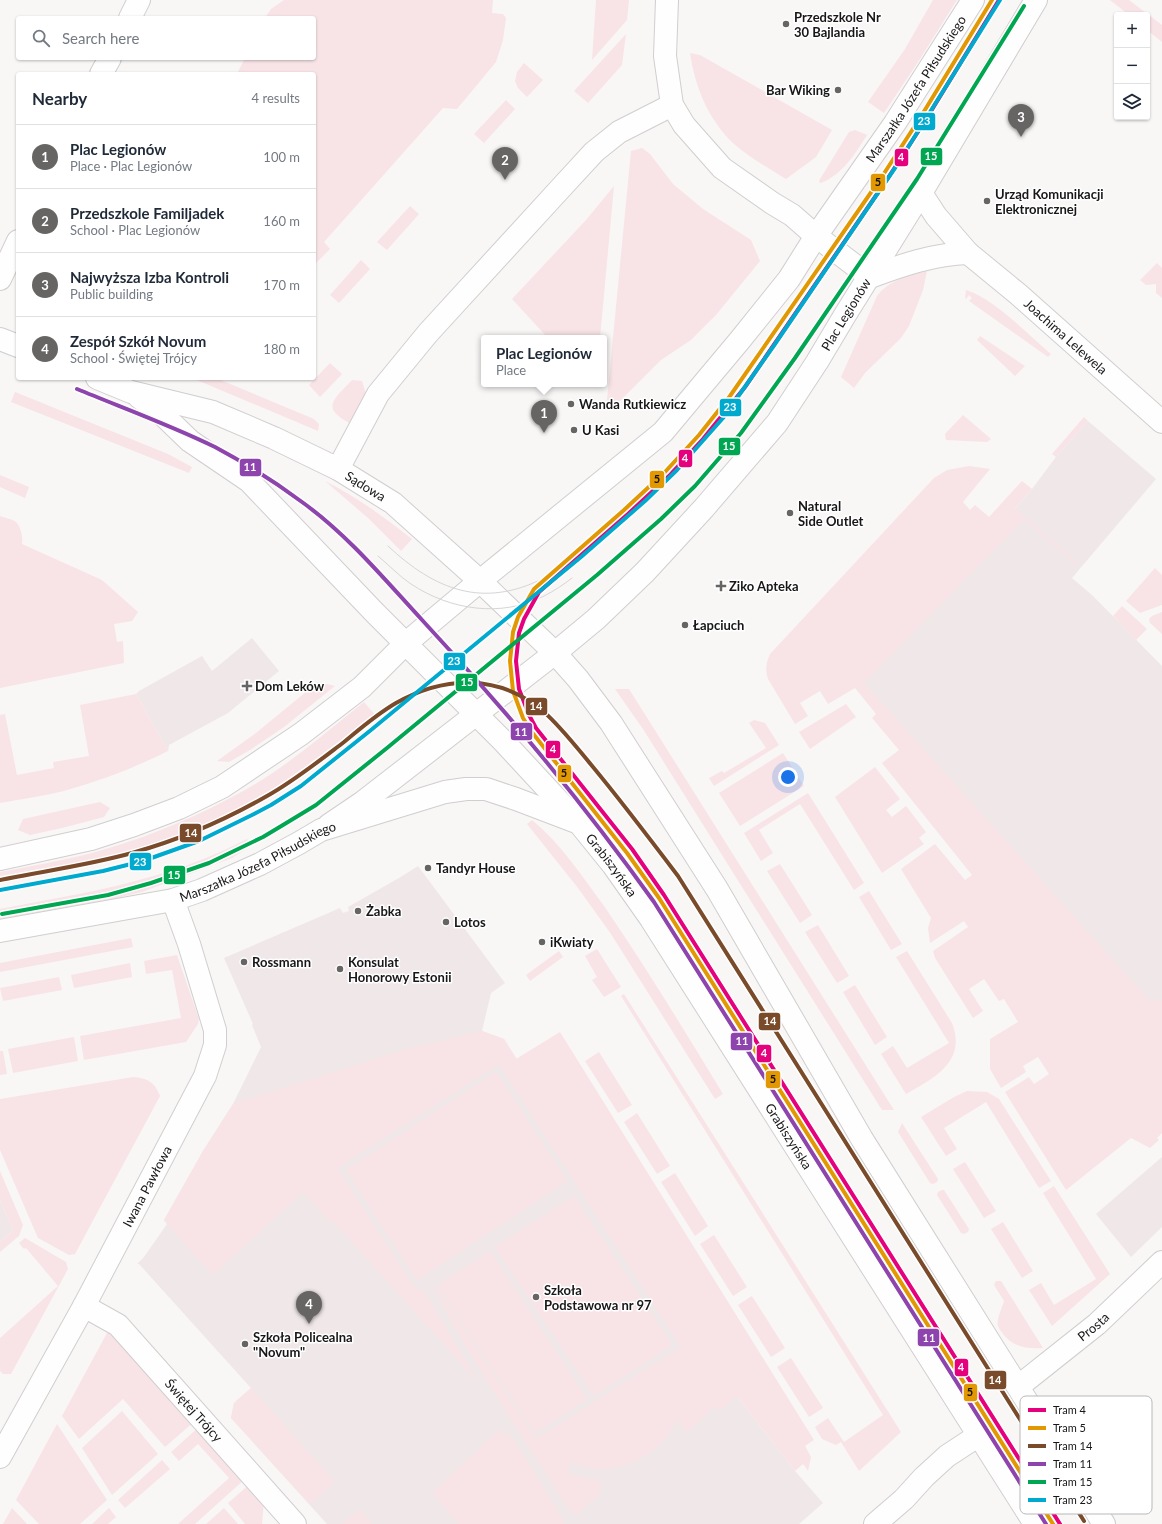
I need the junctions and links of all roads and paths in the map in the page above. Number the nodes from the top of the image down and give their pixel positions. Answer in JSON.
{"nodes":[{"id":1,"x":139,"y":0,"type":"edge"},
{"id":2,"x":667,"y":0,"type":"edge"},
{"id":3,"x":973,"y":0,"type":"edge"},
{"id":4,"x":1036,"y":0,"type":"edge"},
{"id":5,"x":131,"y":16,"type":"edge"},
{"id":6,"x":109,"y":60,"type":"edge"},
{"id":7,"x":102,"y":72,"type":"edge"},
{"id":8,"x":672,"y":105,"type":"junction"},
{"id":9,"x":921,"y":193,"type":"junction"},
{"id":10,"x":816,"y":236,"type":"junction"},
{"id":11,"x":16,"y":245,"type":"edge"},
{"id":12,"x":968,"y":253,"type":"junction"},
{"id":13,"x":870,"y":277,"type":"junction"},
{"id":14,"x":0,"y":279,"type":"edge"},
{"id":15,"x":0,"y":339,"type":"edge"},
{"id":16,"x":16,"y":345,"type":"edge"},
{"id":17,"x":102,"y":380,"type":"edge"},
{"id":18,"x":131,"y":392,"type":"junction"},
{"id":19,"x":1162,"y":422,"type":"edge"},
{"id":20,"x":338,"y":469,"type":"junction"},
{"id":21,"x":480,"y":580,"type":"junction"},
{"id":22,"x":406,"y":644,"type":"junction"},
{"id":23,"x":555,"y":653,"type":"junction"},
{"id":24,"x":477,"y":714,"type":"junction"},
{"id":25,"x":579,"y":823,"type":"junction"},
{"id":26,"x":321,"y":830,"type":"junction"},
{"id":27,"x":0,"y":858,"type":"edge"},
{"id":28,"x":173,"y":900,"type":"junction"},
{"id":29,"x":0,"y":931,"type":"edge"},
{"id":30,"x":1162,"y":1262,"type":"edge"},
{"id":31,"x":84,"y":1306,"type":"junction"},
{"id":32,"x":1019,"y":1386,"type":"junction"},
{"id":33,"x":1025,"y":1396,"type":"edge"},
{"id":34,"x":979,"y":1435,"type":"junction"},
{"id":35,"x":0,"y":1457,"type":"edge"},
{"id":36,"x":1020,"y":1500,"type":"edge"},
{"id":37,"x":1029,"y":1514,"type":"edge"},
{"id":38,"x":1098,"y":1514,"type":"edge"},
{"id":39,"x":295,"y":1524,"type":"edge"},
{"id":40,"x":875,"y":1524,"type":"edge"},
{"id":41,"x":1035,"y":1524,"type":"edge"},
{"id":42,"x":1104,"y":1524,"type":"edge"}],
"edges":[{"from":1,"to":5,"type":"street"},
{"from":2,"to":8,"type":"street","name":"Plac Legionów"},
{"from":3,"to":10,"type":"street","name":"Marszałka Józefa Piłsudskiego"},
{"from":4,"to":9,"type":"street"},
{"from":6,"to":7,"type":"street"},
{"from":8,"to":10,"type":"street","name":"Plac Legionów"},
{"from":8,"to":20,"type":"street"},
{"from":9,"to":12,"type":"street","name":"Joachima Lelewela"},
{"from":9,"to":13,"type":"street"},
{"from":10,"to":13,"type":"street","name":"Plac Legionów"},
{"from":10,"to":21,"type":"street"},
{"from":11,"to":14,"type":"street"},
{"from":12,"to":13,"type":"street"},
{"from":12,"to":19,"type":"street","name":"Joachima Lelewela"},
{"from":13,"to":23,"type":"street","name":"Plac Legionów"},
{"from":15,"to":16,"type":"street"},
{"from":17,"to":18,"type":"street","name":"Sądowa"},
{"from":18,"to":20,"type":"street","name":"Sądowa"},
{"from":18,"to":22,"type":"street","name":"Sądowa"},
{"from":20,"to":21,"type":"street","name":"Sądowa"},
{"from":21,"to":22,"type":"street"},
{"from":21,"to":23,"type":"street","name":"Sądowa"},
{"from":22,"to":24,"type":"street","name":"Grabiszyńska"},
{"from":22,"to":27,"type":"street"},
{"from":23,"to":24,"type":"street","name":"Marszałka Józefa Piłsudskiego"},
{"from":23,"to":32,"type":"street"},
{"from":24,"to":25,"type":"street","name":"Grabiszyńska"},
{"from":24,"to":26,"type":"street","name":"Marszałka Józefa Piłsudskiego"},
{"from":25,"to":26,"type":"street"},
{"from":25,"to":34,"type":"street","name":"Grabiszyńska"},
{"from":26,"to":28,"type":"street","name":"Marszałka Józefa Piłsudskiego"},
{"from":28,"to":29,"type":"street","name":"Marszałka Józefa Piłsudskiego"},
{"from":28,"to":31,"type":"street","name":"Iwana Pawłowa"},
{"from":30,"to":32,"type":"street","name":"Prosta"},
{"from":31,"to":35,"type":"street","name":"Iwana Pawłowa"},
{"from":31,"to":39,"type":"street","name":"Świętej Trójcy"},
{"from":32,"to":33,"type":"street"},
{"from":34,"to":36,"type":"street","name":"Grabiszyńska"},
{"from":34,"to":40,"type":"street"},
{"from":37,"to":41,"type":"street","name":"Grabiszyńska"},
{"from":38,"to":42,"type":"street"}]}
